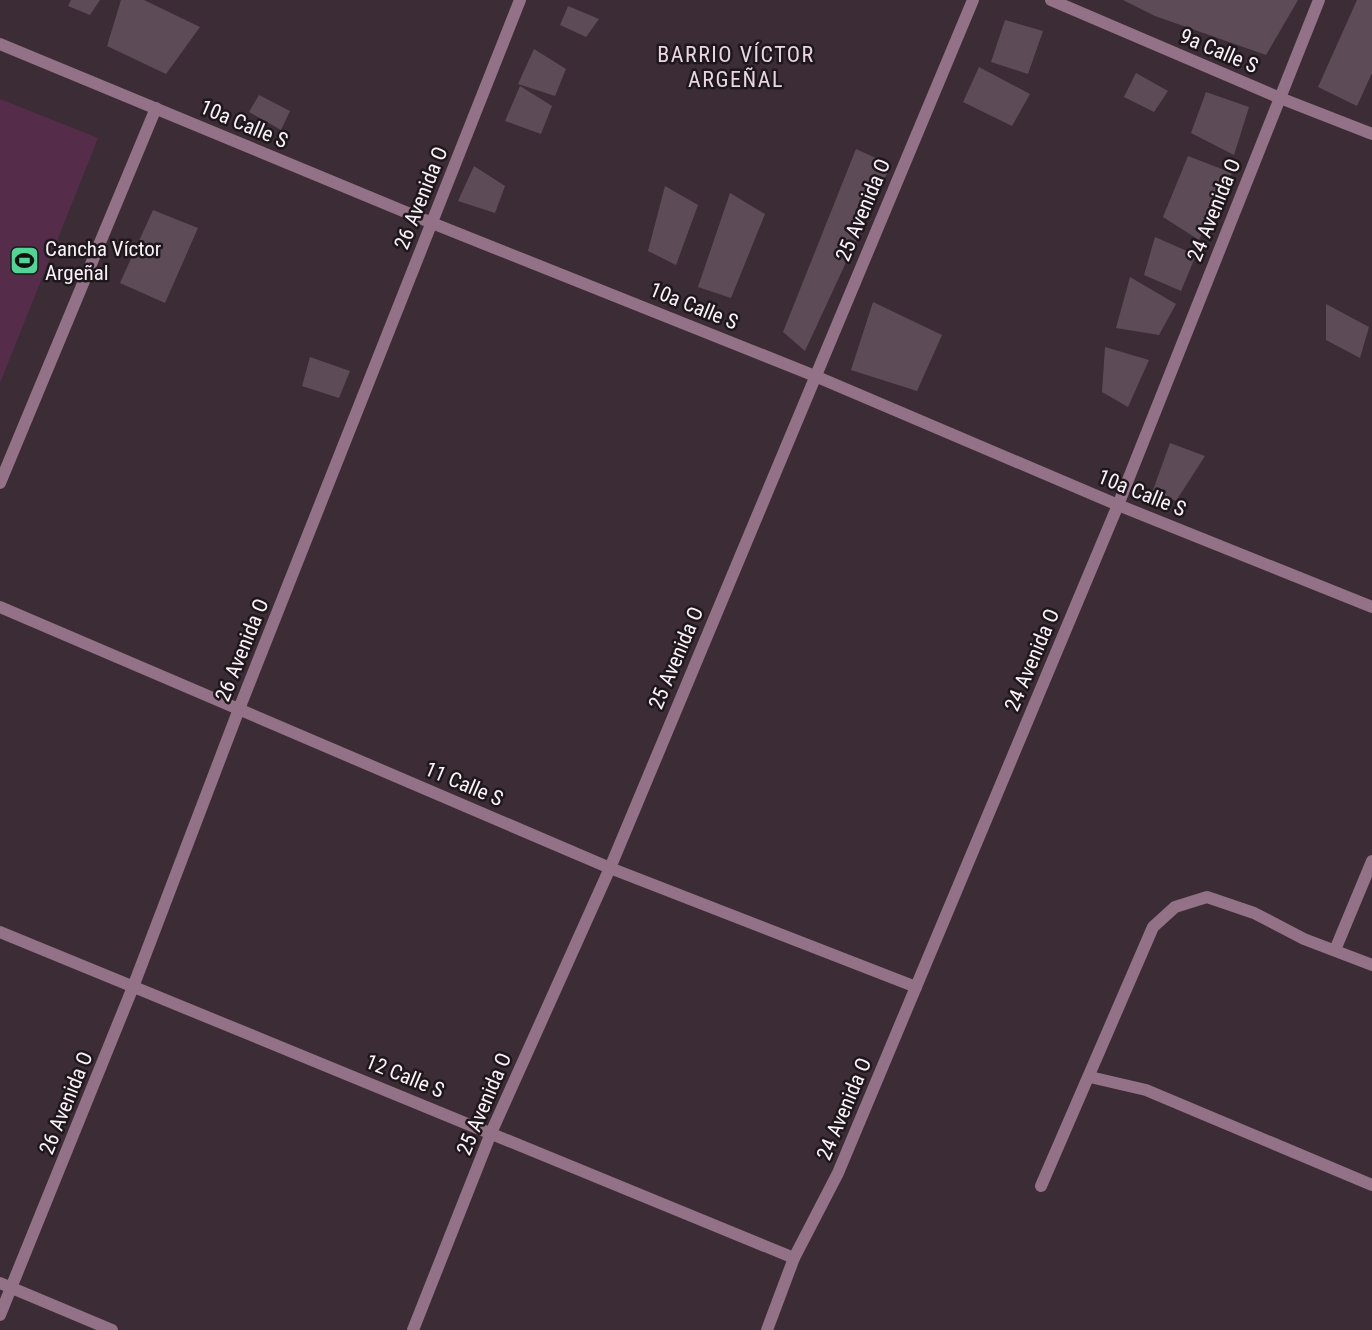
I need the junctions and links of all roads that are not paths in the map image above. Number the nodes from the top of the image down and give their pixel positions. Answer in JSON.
{"nodes":[{"id":1,"x":520,"y":0,"type":"edge"},
{"id":2,"x":973,"y":0,"type":"edge"},
{"id":3,"x":1051,"y":0,"type":"edge"},
{"id":4,"x":1319,"y":0,"type":"edge"},
{"id":5,"x":0,"y":44,"type":"edge"},
{"id":6,"x":1280,"y":98,"type":"junction"},
{"id":7,"x":156,"y":108,"type":"junction"},
{"id":8,"x":1372,"y":134,"type":"edge"},
{"id":9,"x":432,"y":223,"type":"junction"},
{"id":10,"x":815,"y":376,"type":"junction"},
{"id":11,"x":0,"y":483,"type":"edge"},
{"id":12,"x":1118,"y":505,"type":"junction"},
{"id":13,"x":0,"y":607,"type":"edge"},
{"id":14,"x":1372,"y":607,"type":"edge"},
{"id":15,"x":239,"y":710,"type":"junction"},
{"id":16,"x":1372,"y":861,"type":"edge"},
{"id":17,"x":610,"y":868,"type":"junction"},
{"id":18,"x":0,"y":932,"type":"edge"},
{"id":19,"x":1335,"y":950,"type":"junction"},
{"id":20,"x":1372,"y":965,"type":"edge"},
{"id":21,"x":133,"y":987,"type":"junction"},
{"id":22,"x":916,"y":987,"type":"junction"},
{"id":23,"x":1090,"y":1077,"type":"junction"},
{"id":24,"x":491,"y":1133,"type":"junction"},
{"id":25,"x":1372,"y":1185,"type":"edge"},
{"id":26,"x":1041,"y":1186,"type":"dead end"},
{"id":27,"x":794,"y":1258,"type":"junction"},
{"id":28,"x":0,"y":1283,"type":"edge"},
{"id":29,"x":12,"y":1288,"type":"junction"},
{"id":30,"x":0,"y":1315,"type":"edge"},
{"id":31,"x":112,"y":1330,"type":"edge"},
{"id":32,"x":413,"y":1330,"type":"edge"},
{"id":33,"x":767,"y":1330,"type":"edge"}],
"edges":[{"from":1,"to":9,"type":"street","name":"26 Avenida O"},
{"from":2,"to":10,"type":"street","name":"25 Avenida O"},
{"from":3,"to":6,"type":"street","name":"9a Calle S"},
{"from":4,"to":6,"type":"street","name":"24 Avenida O"},
{"from":5,"to":7,"type":"street","name":"10a Calle S"},
{"from":6,"to":8,"type":"street","name":"9a Calle S"},
{"from":6,"to":12,"type":"street","name":"24 Avenida O"},
{"from":7,"to":9,"type":"street","name":"10a Calle S"},
{"from":7,"to":11,"type":"street"},
{"from":9,"to":10,"type":"street","name":"10a Calle S"},
{"from":9,"to":15,"type":"street","name":"26 Avenida O"},
{"from":10,"to":12,"type":"street","name":"10a Calle S"},
{"from":10,"to":17,"type":"street","name":"25 Avenida O"},
{"from":12,"to":14,"type":"street","name":"10a Calle S"},
{"from":12,"to":22,"type":"street","name":"24 Avenida O"},
{"from":13,"to":15,"type":"street","name":"11 Calle S"},
{"from":15,"to":17,"type":"street","name":"11 Calle S"},
{"from":15,"to":21,"type":"street","name":"26 Avenida O"},
{"from":16,"to":19,"type":"street"},
{"from":17,"to":22,"type":"street","name":"11 Calle S"},
{"from":17,"to":24,"type":"street","name":"25 Avenida O"},
{"from":18,"to":21,"type":"street","name":"12 Calle S"},
{"from":19,"to":20,"type":"street"},
{"from":19,"to":23,"type":"street"},
{"from":21,"to":24,"type":"street","name":"12 Calle S"},
{"from":21,"to":29,"type":"street","name":"26 Avenida O"},
{"from":22,"to":27,"type":"street","name":"24 Avenida O"},
{"from":23,"to":25,"type":"street"},
{"from":23,"to":26,"type":"street"},
{"from":24,"to":27,"type":"street","name":"12 Calle S"},
{"from":24,"to":32,"type":"street","name":"25 Avenida O"},
{"from":27,"to":33,"type":"street","name":"24 Avenida O"},
{"from":28,"to":29,"type":"street"},
{"from":29,"to":30,"type":"street","name":"26 Avenida O"},
{"from":29,"to":31,"type":"street"}]}
